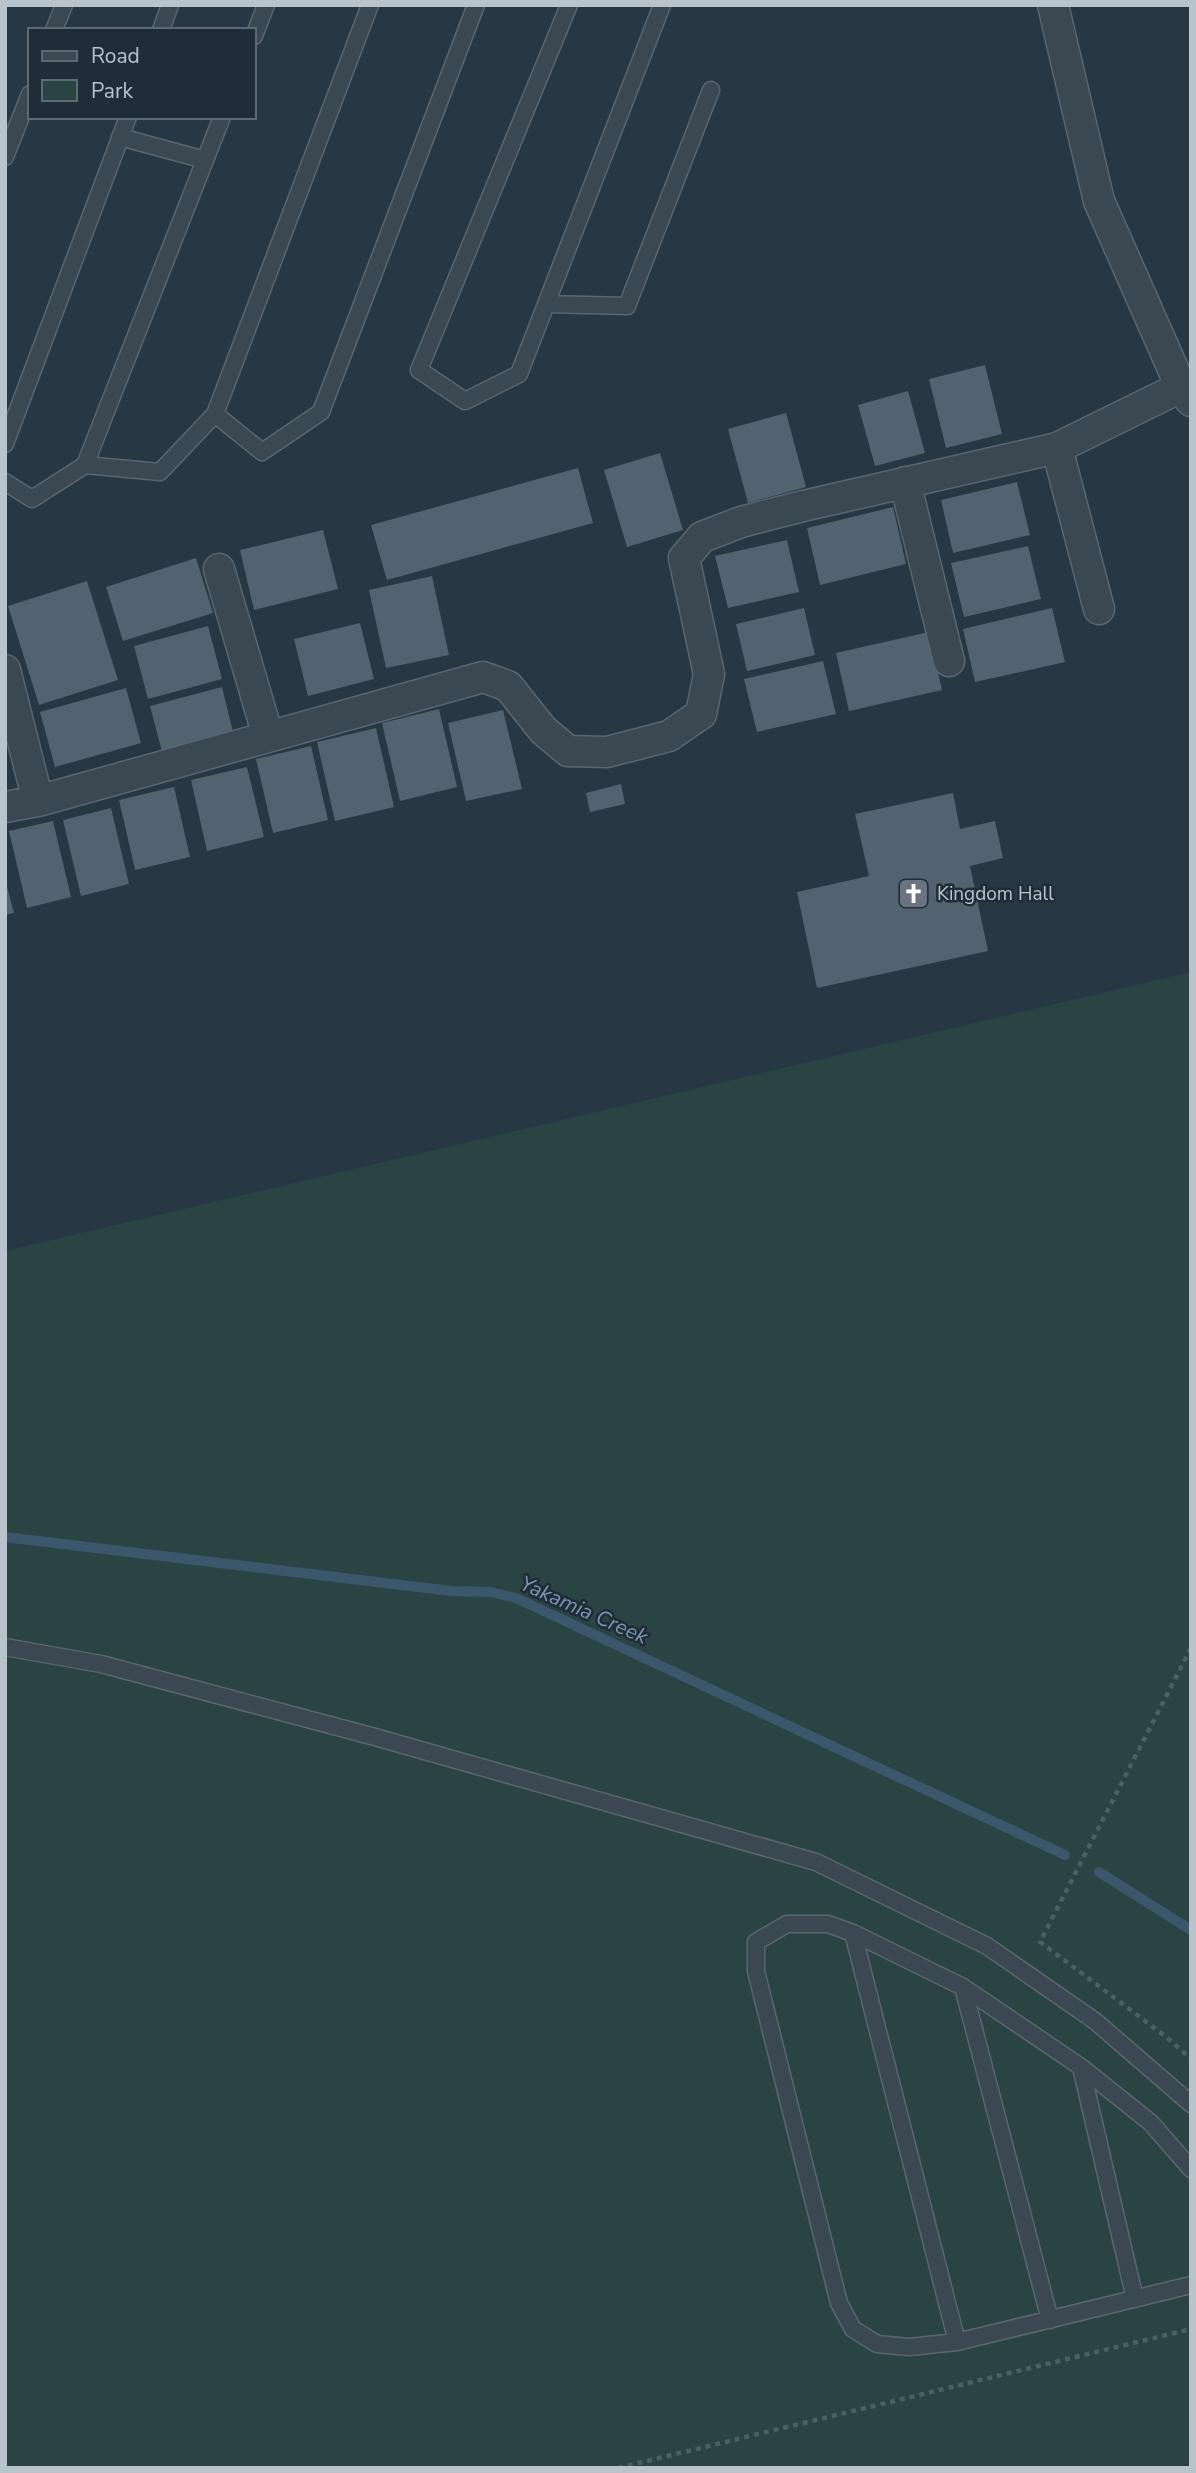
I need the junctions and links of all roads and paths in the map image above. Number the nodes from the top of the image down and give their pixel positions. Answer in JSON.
{"nodes":[{"id":1,"x":64,"y":5,"type":"edge"},
{"id":2,"x":170,"y":5,"type":"edge"},
{"id":3,"x":266,"y":5,"type":"edge"},
{"id":4,"x":370,"y":5,"type":"edge"},
{"id":5,"x":477,"y":5,"type":"edge"},
{"id":6,"x":569,"y":5,"type":"edge"},
{"id":7,"x":662,"y":5,"type":"edge"},
{"id":8,"x":1053,"y":5,"type":"edge"},
{"id":9,"x":55,"y":28,"type":"edge"},
{"id":10,"x":161,"y":28,"type":"edge"},
{"id":11,"x":256,"y":31,"type":"edge"},
{"id":12,"x":711,"y":90,"type":"dead end"},
{"id":13,"x":28,"y":99,"type":"edge"},
{"id":14,"x":127,"y":119,"type":"edge"},
{"id":15,"x":221,"y":119,"type":"edge"},
{"id":16,"x":120,"y":137,"type":"junction"},
{"id":17,"x":5,"y":158,"type":"edge"},
{"id":18,"x":205,"y":160,"type":"junction"},
{"id":19,"x":546,"y":304,"type":"junction"},
{"id":20,"x":1186,"y":394,"type":"edge"},
{"id":21,"x":215,"y":414,"type":"junction"},
{"id":22,"x":5,"y":444,"type":"edge"},
{"id":23,"x":1057,"y":448,"type":"junction"},
{"id":24,"x":85,"y":465,"type":"junction"},
{"id":25,"x":5,"y":482,"type":"edge"},
{"id":26,"x":905,"y":482,"type":"junction"},
{"id":27,"x":219,"y":569,"type":"dead end"},
{"id":28,"x":1099,"y":610,"type":"dead end"},
{"id":29,"x":949,"y":661,"type":"dead end"},
{"id":30,"x":5,"y":670,"type":"edge"},
{"id":31,"x":268,"y":736,"type":"junction"},
{"id":32,"x":38,"y":801,"type":"junction"},
{"id":33,"x":5,"y":807,"type":"edge"},
{"id":34,"x":5,"y":1647,"type":"edge"},
{"id":35,"x":1191,"y":1648,"type":"edge"},
{"id":36,"x":853,"y":1933,"type":"junction"},
{"id":37,"x":1040,"y":1942,"type":"dead end"},
{"id":38,"x":963,"y":1987,"type":"junction"},
{"id":39,"x":1081,"y":2067,"type":"junction"},
{"id":40,"x":1191,"y":2104,"type":"edge"},
{"id":41,"x":1191,"y":2169,"type":"edge"},
{"id":42,"x":1191,"y":2285,"type":"edge"},
{"id":43,"x":1135,"y":2299,"type":"junction"},
{"id":44,"x":1050,"y":2320,"type":"junction"},
{"id":45,"x":1191,"y":2329,"type":"edge"},
{"id":46,"x":957,"y":2342,"type":"junction"},
{"id":47,"x":618,"y":2468,"type":"edge"}],
"edges":[{"from":1,"to":9,"type":"lane"},
{"from":2,"to":10,"type":"lane"},
{"from":3,"to":11,"type":"lane"},
{"from":4,"to":21,"type":"lane"},
{"from":5,"to":21,"type":"lane"},
{"from":6,"to":19,"type":"lane"},
{"from":7,"to":19,"type":"lane"},
{"from":8,"to":20,"type":"street"},
{"from":12,"to":19,"type":"lane"},
{"from":13,"to":17,"type":"lane"},
{"from":14,"to":16,"type":"lane"},
{"from":15,"to":18,"type":"lane"},
{"from":16,"to":18,"type":"lane"},
{"from":16,"to":22,"type":"lane"},
{"from":18,"to":24,"type":"lane"},
{"from":20,"to":23,"type":"street"},
{"from":21,"to":24,"type":"lane"},
{"from":23,"to":26,"type":"street"},
{"from":23,"to":28,"type":"street"},
{"from":24,"to":25,"type":"lane"},
{"from":26,"to":29,"type":"street"},
{"from":26,"to":31,"type":"street"},
{"from":27,"to":31,"type":"street"},
{"from":30,"to":32,"type":"street"},
{"from":31,"to":32,"type":"street"},
{"from":32,"to":33,"type":"street"},
{"from":34,"to":40,"type":"lane"},
{"from":35,"to":37,"type":"path"},
{"from":36,"to":38,"type":"lane"},
{"from":36,"to":46,"type":"lane"},
{"from":36,"to":46,"type":"lane"},
{"from":38,"to":39,"type":"lane"},
{"from":38,"to":44,"type":"lane"},
{"from":39,"to":41,"type":"lane"},
{"from":39,"to":43,"type":"lane"},
{"from":42,"to":43,"type":"lane"},
{"from":43,"to":44,"type":"lane"},
{"from":44,"to":46,"type":"lane"},
{"from":45,"to":47,"type":"path"}]}
